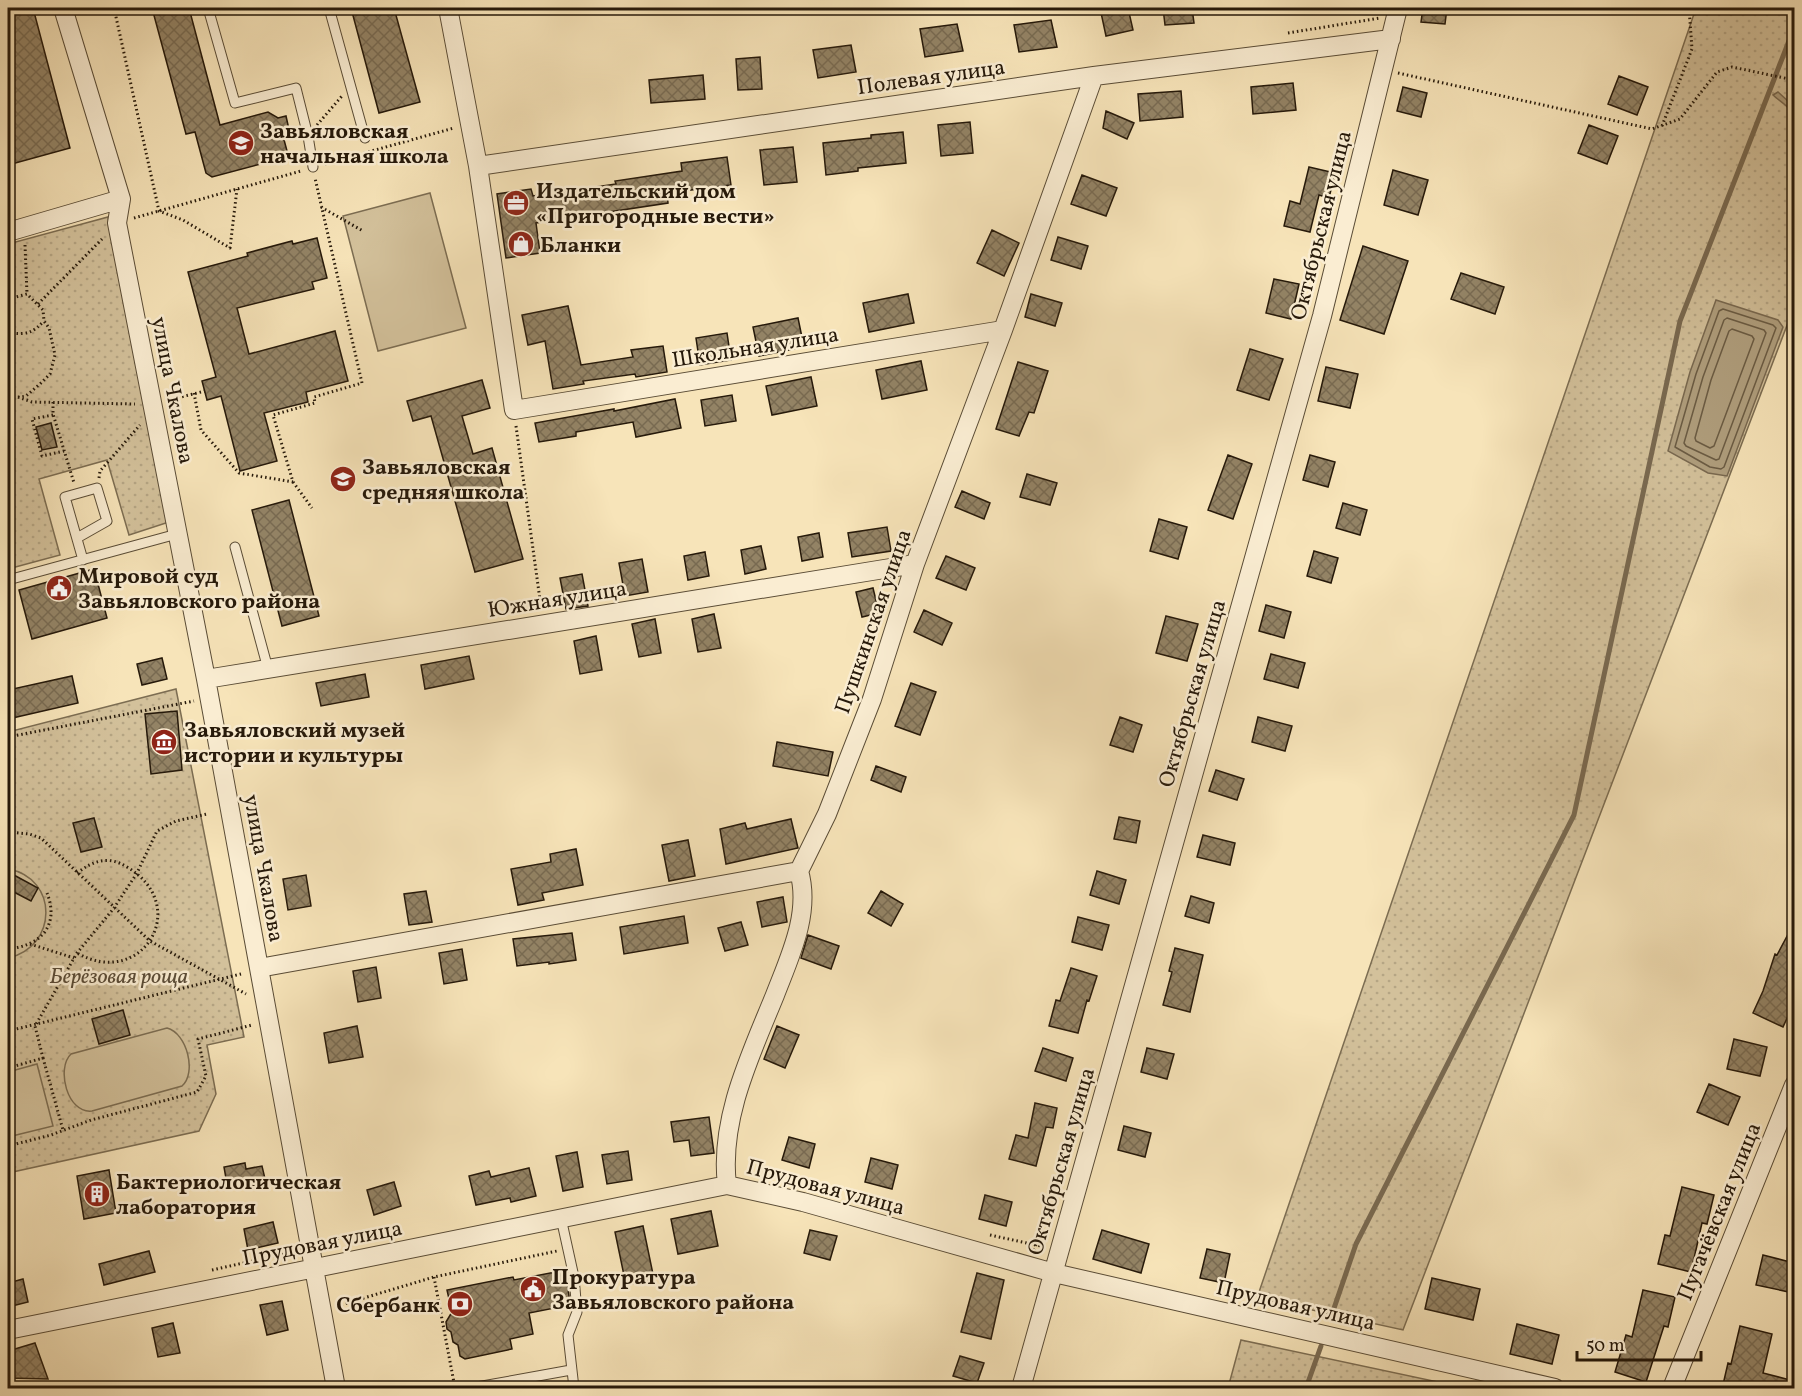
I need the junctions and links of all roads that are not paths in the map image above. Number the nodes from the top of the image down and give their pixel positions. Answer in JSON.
{"nodes":[{"id":1,"x":63,"y":8,"type":"edge"},
{"id":2,"x":208,"y":8,"type":"edge"},
{"id":3,"x":329,"y":8,"type":"edge"},
{"id":4,"x":448,"y":8,"type":"edge"},
{"id":5,"x":1398,"y":8,"type":"edge"},
{"id":6,"x":1391,"y":39,"type":"junction"},
{"id":7,"x":1094,"y":76,"type":"junction"},
{"id":8,"x":366,"y":138,"type":"dead end"},
{"id":9,"x":478,"y":166,"type":"junction"},
{"id":10,"x":313,"y":167,"type":"road end"},
{"id":11,"x":122,"y":199,"type":"junction"},
{"id":12,"x":16,"y":230,"type":"edge"},
{"id":13,"x":1003,"y":330,"type":"junction"},
{"id":14,"x":177,"y":534,"type":"junction"},
{"id":15,"x":77,"y":538,"type":"junction"},
{"id":16,"x":235,"y":547,"type":"dead end"},
{"id":17,"x":83,"y":560,"type":"junction"},
{"id":18,"x":915,"y":564,"type":"junction"},
{"id":19,"x":8,"y":580,"type":"edge"},
{"id":20,"x":268,"y":669,"type":"junction"},
{"id":21,"x":206,"y":679,"type":"junction"},
{"id":22,"x":799,"y":871,"type":"junction"},
{"id":23,"x":259,"y":968,"type":"junction"},
{"id":24,"x":1794,"y":1085,"type":"edge"},
{"id":25,"x":727,"y":1185,"type":"junction"},
{"id":26,"x":561,"y":1218,"type":"junction"},
{"id":27,"x":314,"y":1269,"type":"junction"},
{"id":28,"x":1054,"y":1273,"type":"junction"},
{"id":29,"x":8,"y":1330,"type":"edge"},
{"id":30,"x":571,"y":1370,"type":"junction"},
{"id":31,"x":336,"y":1389,"type":"edge"},
{"id":32,"x":471,"y":1389,"type":"edge"},
{"id":33,"x":574,"y":1389,"type":"edge"},
{"id":34,"x":1021,"y":1389,"type":"edge"},
{"id":35,"x":1555,"y":1389,"type":"edge"},
{"id":36,"x":1672,"y":1389,"type":"edge"}],
"edges":[{"from":1,"to":11,"type":"street","name":"улица Чкалова"},
{"from":2,"to":10,"type":"lane"},
{"from":3,"to":8,"type":"lane"},
{"from":4,"to":9,"type":"street"},
{"from":5,"to":6,"type":"street","name":"Октябрьская улица"},
{"from":6,"to":7,"type":"street","name":"Полевая улица"},
{"from":6,"to":28,"type":"street","name":"Октябрьская улица"},
{"from":7,"to":9,"type":"street","name":"Полевая улица"},
{"from":7,"to":13,"type":"street","name":"Пушкинская улица"},
{"from":9,"to":13,"type":"street","name":"Школьная улица"},
{"from":11,"to":12,"type":"street"},
{"from":11,"to":14,"type":"street","name":"улица Чкалова"},
{"from":13,"to":18,"type":"street","name":"Пушкинская улица"},
{"from":14,"to":17,"type":"lane"},
{"from":14,"to":21,"type":"street","name":"улица Чкалова"},
{"from":15,"to":15,"type":"lane"},
{"from":15,"to":17,"type":"lane"},
{"from":16,"to":20,"type":"lane"},
{"from":17,"to":19,"type":"lane"},
{"from":18,"to":20,"type":"street","name":"Южная улица"},
{"from":18,"to":22,"type":"street","name":"Пушкинская улица"},
{"from":20,"to":21,"type":"street","name":"Южная улица"},
{"from":21,"to":23,"type":"street","name":"улица Чкалова"},
{"from":22,"to":23,"type":"street"},
{"from":22,"to":25,"type":"street"},
{"from":23,"to":27,"type":"street","name":"улица Чкалова"},
{"from":24,"to":36,"type":"street","name":"Пугачёвская улица"},
{"from":25,"to":26,"type":"street","name":"Прудовая улица"},
{"from":25,"to":28,"type":"street","name":"Прудовая улица"},
{"from":26,"to":27,"type":"street","name":"Прудовая улица"},
{"from":26,"to":30,"type":"lane"},
{"from":27,"to":29,"type":"street","name":"Прудовая улица"},
{"from":27,"to":31,"type":"street","name":"улица Чкалова"},
{"from":28,"to":34,"type":"street","name":"Октябрьская улица"},
{"from":28,"to":35,"type":"street","name":"Прудовая улица"},
{"from":30,"to":32,"type":"lane"},
{"from":30,"to":33,"type":"lane"}]}
